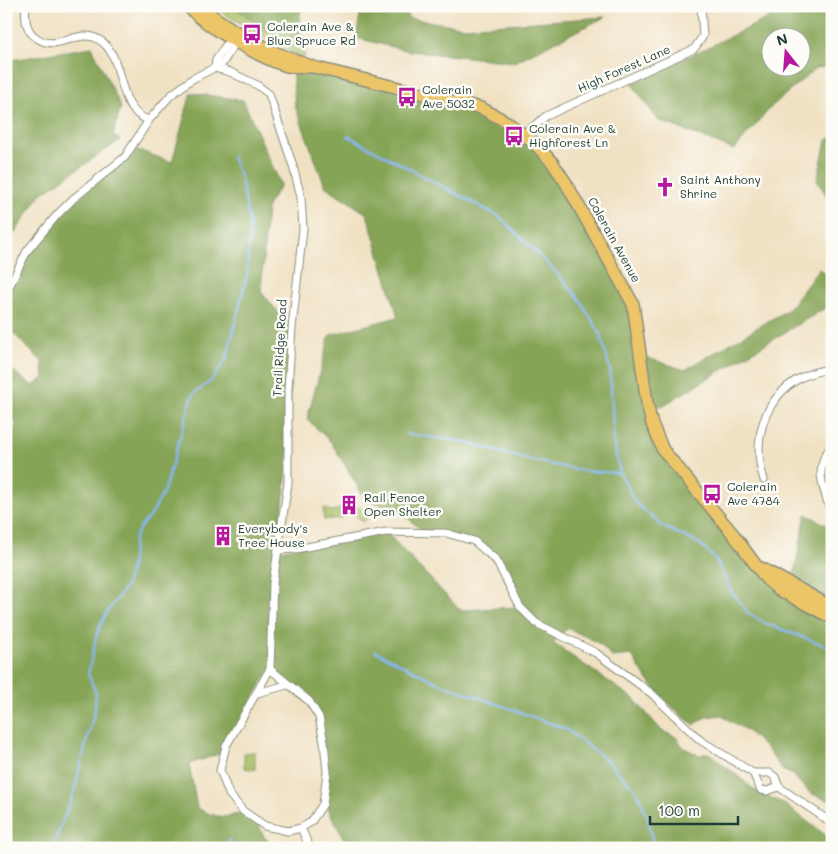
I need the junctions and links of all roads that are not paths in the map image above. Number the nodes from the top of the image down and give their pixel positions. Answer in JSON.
{"nodes":[{"id":1,"x":26,"y":6,"type":"edge"},
{"id":2,"x":188,"y":6,"type":"edge"},
{"id":3,"x":198,"y":6,"type":"edge"},
{"id":4,"x":701,"y":6,"type":"edge"},
{"id":5,"x":235,"y":36,"type":"junction"},
{"id":6,"x":227,"y":56,"type":"junction"},
{"id":7,"x":215,"y":68,"type":"junction"},
{"id":8,"x":230,"y":72,"type":"junction"},
{"id":9,"x":149,"y":120,"type":"junction"},
{"id":10,"x":524,"y":134,"type":"junction"},
{"id":11,"x":6,"y":293,"type":"edge"},
{"id":12,"x":832,"y":370,"type":"edge"},
{"id":13,"x":832,"y":446,"type":"edge"},
{"id":14,"x":764,"y":480,"type":"dead end"},
{"id":15,"x":832,"y":514,"type":"edge"},
{"id":16,"x":278,"y":550,"type":"junction"},
{"id":17,"x":831,"y":611,"type":"edge"},
{"id":18,"x":270,"y":669,"type":"junction"},
{"id":19,"x":287,"y":685,"type":"junction"},
{"id":20,"x":257,"y":693,"type":"junction"},
{"id":21,"x":753,"y":773,"type":"junction"},
{"id":22,"x":779,"y":787,"type":"junction"},
{"id":23,"x":832,"y":823,"type":"edge"},
{"id":24,"x":301,"y":828,"type":"junction"},
{"id":25,"x":310,"y":848,"type":"edge"}],
"edges":[{"from":1,"to":9,"type":"street"},
{"from":2,"to":5,"type":"main road","name":"Colerain Avenue"},
{"from":3,"to":5,"type":"main road","name":"Colerain Avenue"},
{"from":4,"to":10,"type":"street","name":"High Forest Lane"},
{"from":5,"to":6,"type":"street"},
{"from":5,"to":7,"type":"street"},
{"from":5,"to":10,"type":"main road","name":"Colerain Avenue"},
{"from":6,"to":7,"type":"street"},
{"from":6,"to":8,"type":"street"},
{"from":7,"to":8,"type":"street","name":"Trail Ridge Road"},
{"from":7,"to":9,"type":"street"},
{"from":8,"to":16,"type":"street","name":"Trail Ridge Road"},
{"from":9,"to":11,"type":"street"},
{"from":10,"to":17,"type":"main road","name":"Colerain Avenue"},
{"from":12,"to":14,"type":"street"},
{"from":13,"to":15,"type":"street"},
{"from":16,"to":18,"type":"street","name":"Trail Ridge Road"},
{"from":16,"to":21,"type":"street"},
{"from":18,"to":19,"type":"street"},
{"from":18,"to":20,"type":"street","name":"Trail Ridge Road"},
{"from":19,"to":20,"type":"street"},
{"from":19,"to":24,"type":"street"},
{"from":20,"to":24,"type":"street","name":"Trail Ridge Road"},
{"from":21,"to":22,"type":"street"},
{"from":21,"to":22,"type":"street"},
{"from":22,"to":23,"type":"street"},
{"from":24,"to":25,"type":"street"}]}
